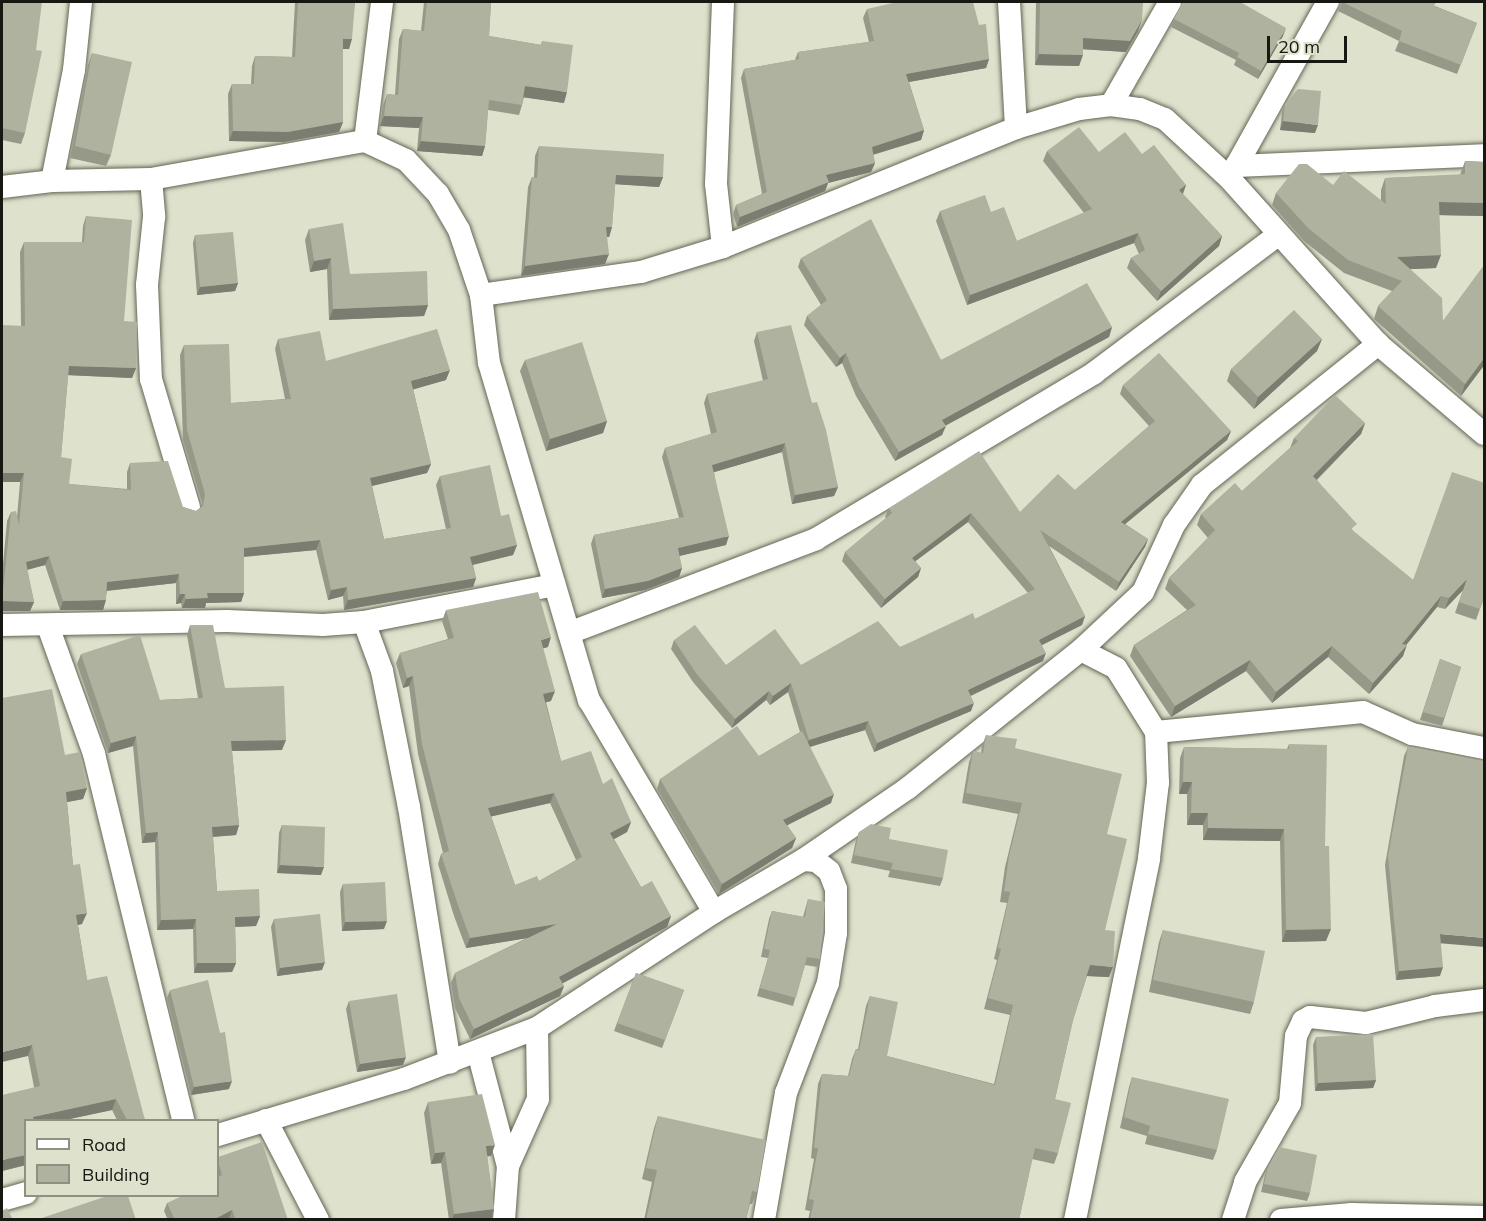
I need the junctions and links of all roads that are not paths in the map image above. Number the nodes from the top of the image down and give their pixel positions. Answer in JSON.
{"nodes":[{"id":1,"x":81,"y":2,"type":"edge"},
{"id":2,"x":382,"y":2,"type":"edge"},
{"id":3,"x":723,"y":2,"type":"edge"},
{"id":4,"x":1009,"y":2,"type":"edge"},
{"id":5,"x":1170,"y":2,"type":"edge"},
{"id":6,"x":1328,"y":2,"type":"edge"},
{"id":7,"x":1111,"y":105,"type":"junction"},
{"id":8,"x":1016,"y":128,"type":"junction"},
{"id":9,"x":365,"y":141,"type":"junction"},
{"id":10,"x":1485,"y":155,"type":"edge"},
{"id":11,"x":1233,"y":172,"type":"junction"},
{"id":12,"x":151,"y":178,"type":"junction"},
{"id":13,"x":52,"y":181,"type":"junction"},
{"id":14,"x":2,"y":187,"type":"edge"},
{"id":15,"x":1279,"y":234,"type":"junction"},
{"id":16,"x":723,"y":247,"type":"junction"},
{"id":17,"x":481,"y":296,"type":"junction"},
{"id":18,"x":1378,"y":344,"type":"junction"},
{"id":19,"x":1485,"y":434,"type":"edge"},
{"id":20,"x":189,"y":507,"type":"edge"},
{"id":21,"x":554,"y":585,"type":"junction"},
{"id":22,"x":364,"y":622,"type":"junction"},
{"id":23,"x":2,"y":625,"type":"edge"},
{"id":24,"x":48,"y":626,"type":"junction"},
{"id":25,"x":569,"y":633,"type":"junction"},
{"id":26,"x":1081,"y":650,"type":"junction"},
{"id":27,"x":1156,"y":732,"type":"junction"},
{"id":28,"x":1485,"y":748,"type":"edge"},
{"id":29,"x":803,"y":860,"type":"junction"},
{"id":30,"x":714,"y":912,"type":"junction"},
{"id":31,"x":1485,"y":1000,"type":"edge"},
{"id":32,"x":537,"y":1028,"type":"junction"},
{"id":33,"x":478,"y":1052,"type":"junction"},
{"id":34,"x":450,"y":1063,"type":"junction"},
{"id":35,"x":183,"y":1119,"type":"edge"},
{"id":36,"x":266,"y":1120,"type":"junction"},
{"id":37,"x":219,"y":1135,"type":"edge"},
{"id":38,"x":508,"y":1166,"type":"junction"},
{"id":39,"x":24,"y":1194,"type":"edge"},
{"id":40,"x":2,"y":1200,"type":"edge"},
{"id":41,"x":1485,"y":1217,"type":"edge"},
{"id":42,"x":318,"y":1220,"type":"edge"},
{"id":43,"x":504,"y":1220,"type":"edge"},
{"id":44,"x":765,"y":1220,"type":"edge"},
{"id":45,"x":1075,"y":1220,"type":"edge"},
{"id":46,"x":1233,"y":1220,"type":"edge"},
{"id":47,"x":1281,"y":1220,"type":"edge"}],
"edges":[{"from":1,"to":13,"type":"street"},
{"from":2,"to":9,"type":"street"},
{"from":3,"to":16,"type":"street"},
{"from":4,"to":8,"type":"street"},
{"from":5,"to":7,"type":"street"},
{"from":6,"to":11,"type":"street"},
{"from":7,"to":8,"type":"street"},
{"from":7,"to":11,"type":"street"},
{"from":8,"to":16,"type":"street"},
{"from":9,"to":12,"type":"street"},
{"from":9,"to":17,"type":"street"},
{"from":10,"to":11,"type":"street"},
{"from":11,"to":15,"type":"street"},
{"from":12,"to":13,"type":"street"},
{"from":12,"to":20,"type":"street"},
{"from":13,"to":14,"type":"street"},
{"from":15,"to":18,"type":"street"},
{"from":15,"to":25,"type":"street"},
{"from":16,"to":17,"type":"street"},
{"from":17,"to":21,"type":"street"},
{"from":18,"to":19,"type":"street"},
{"from":18,"to":26,"type":"street"},
{"from":21,"to":22,"type":"street"},
{"from":21,"to":25,"type":"street"},
{"from":22,"to":24,"type":"street"},
{"from":22,"to":34,"type":"street"},
{"from":23,"to":24,"type":"street"},
{"from":24,"to":35,"type":"street"},
{"from":25,"to":30,"type":"street"},
{"from":26,"to":27,"type":"street"},
{"from":26,"to":29,"type":"street"},
{"from":27,"to":28,"type":"street"},
{"from":27,"to":45,"type":"street"},
{"from":29,"to":30,"type":"street"},
{"from":29,"to":44,"type":"street"},
{"from":30,"to":32,"type":"street"},
{"from":31,"to":46,"type":"street"},
{"from":32,"to":33,"type":"street"},
{"from":32,"to":38,"type":"street"},
{"from":33,"to":34,"type":"street"},
{"from":33,"to":38,"type":"street"},
{"from":34,"to":36,"type":"street"},
{"from":36,"to":37,"type":"street"},
{"from":36,"to":42,"type":"street"},
{"from":38,"to":43,"type":"street"},
{"from":39,"to":40,"type":"street"},
{"from":41,"to":47,"type":"street"}]}
